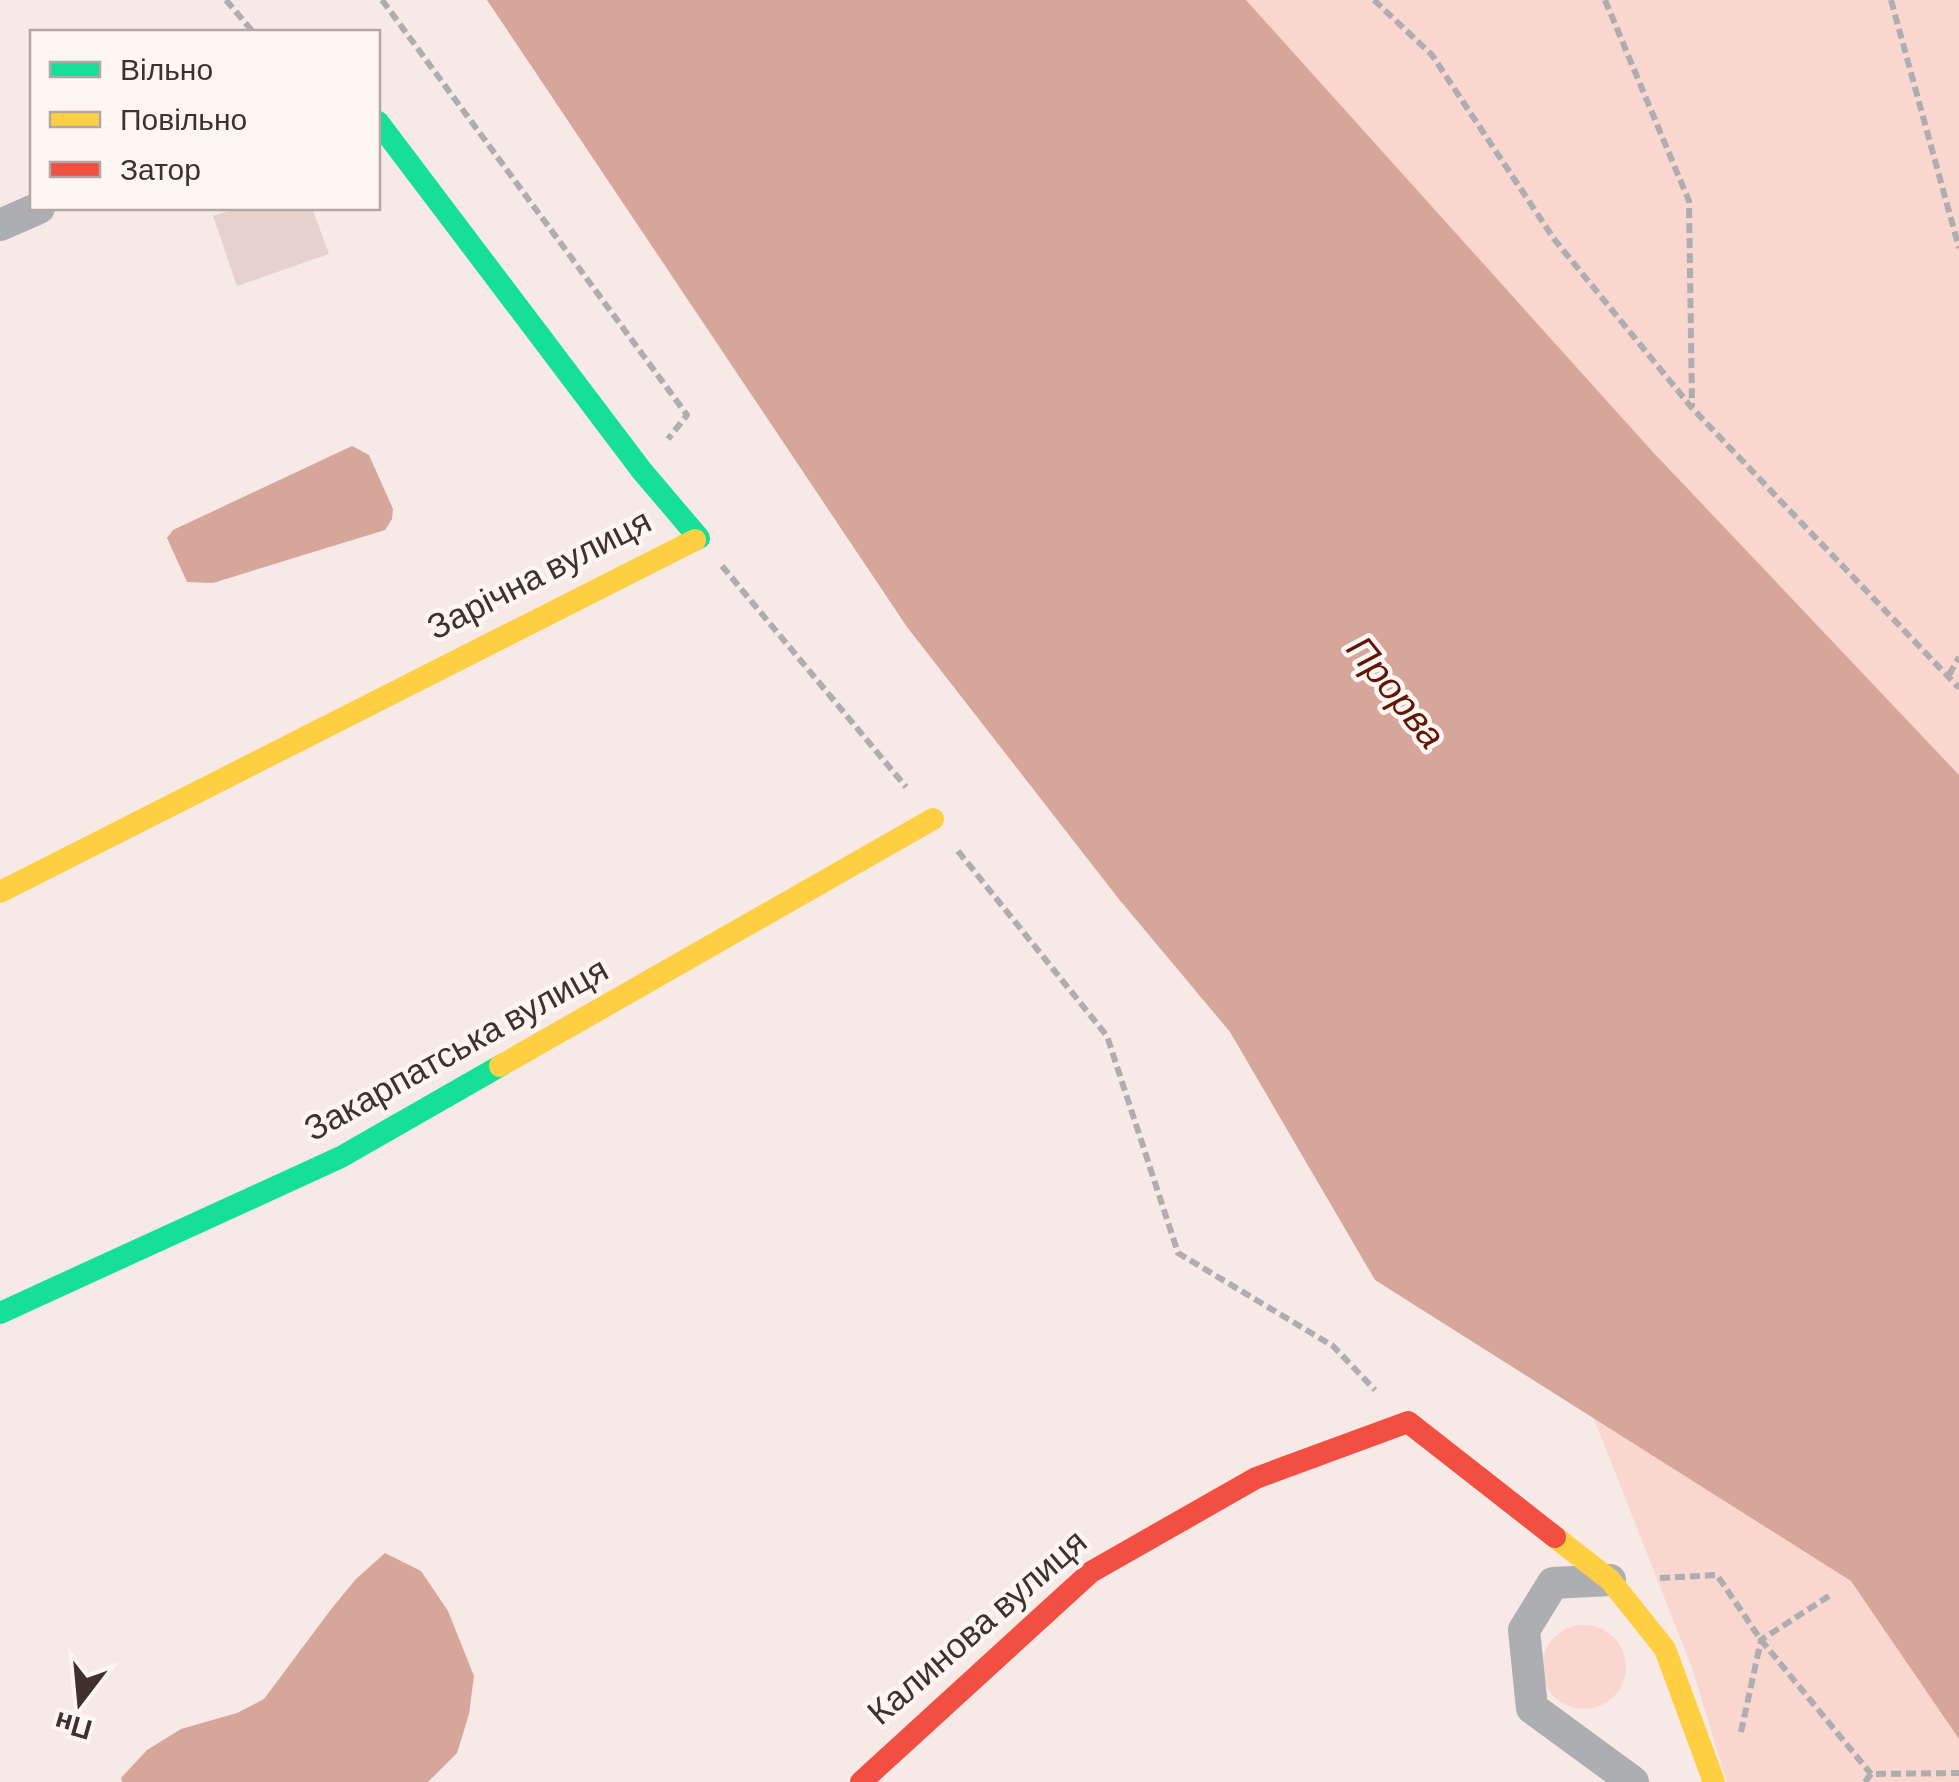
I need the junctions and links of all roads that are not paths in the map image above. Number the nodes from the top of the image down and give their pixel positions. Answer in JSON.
{"nodes":[{"id":1,"x":380,"y":125,"type":"edge"},
{"id":2,"x":34,"y":210,"type":"edge"},
{"id":3,"x":0,"y":225,"type":"edge"},
{"id":4,"x":934,"y":819,"type":"road end"},
{"id":5,"x":0,"y":892,"type":"edge"},
{"id":6,"x":0,"y":1313,"type":"edge"},
{"id":7,"x":1610,"y":1580,"type":"junction"},
{"id":8,"x":860,"y":1782,"type":"edge"},
{"id":9,"x":1633,"y":1782,"type":"edge"},
{"id":10,"x":1714,"y":1782,"type":"edge"}],
"edges":[{"from":1,"to":5,"type":"street","name":"Зарічна вулиця"},
{"from":2,"to":3,"type":"street"},
{"from":4,"to":6,"type":"street","name":"Закарпатська вулиця"},
{"from":7,"to":8,"type":"street","name":"Калинова вулиця"},
{"from":7,"to":9,"type":"street"},
{"from":7,"to":10,"type":"street"}]}
